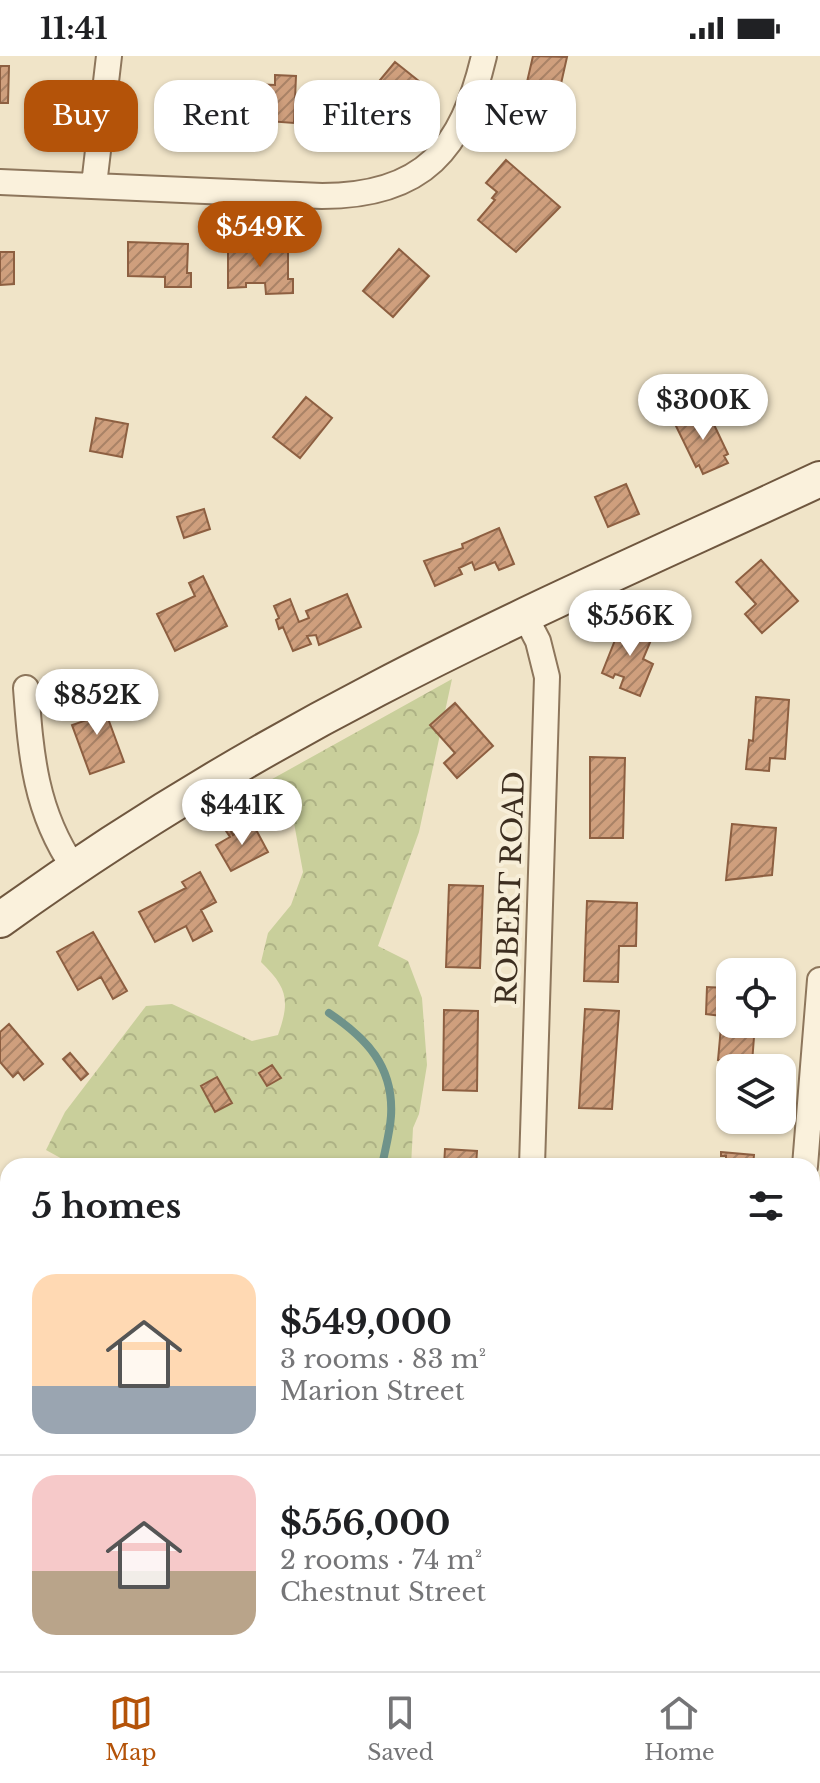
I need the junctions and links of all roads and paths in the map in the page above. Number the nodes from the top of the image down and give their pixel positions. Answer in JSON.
{"nodes":[{"id":1,"x":109,"y":56,"type":"edge"},
{"id":2,"x":484,"y":56,"type":"edge"},
{"id":3,"x":0,"y":182,"type":"edge"},
{"id":4,"x":94,"y":185,"type":"junction"},
{"id":5,"x":820,"y":479,"type":"edge"},
{"id":6,"x":525,"y":616,"type":"junction"},
{"id":7,"x":26,"y":688,"type":"dead end"},
{"id":8,"x":74,"y":868,"type":"junction"},
{"id":9,"x":0,"y":920,"type":"edge"},
{"id":10,"x":820,"y":980,"type":"edge"},
{"id":11,"x":532,"y":1158,"type":"edge"},
{"id":12,"x":806,"y":1158,"type":"edge"}],
"edges":[{"from":1,"to":4,"type":"street"},
{"from":2,"to":4,"type":"street"},
{"from":3,"to":4,"type":"street"},
{"from":5,"to":6,"type":"main road"},
{"from":6,"to":8,"type":"main road"},
{"from":6,"to":11,"type":"street","name":"ROBERT ROAD"},
{"from":7,"to":8,"type":"street"},
{"from":8,"to":9,"type":"main road"},
{"from":10,"to":12,"type":"street"}]}
